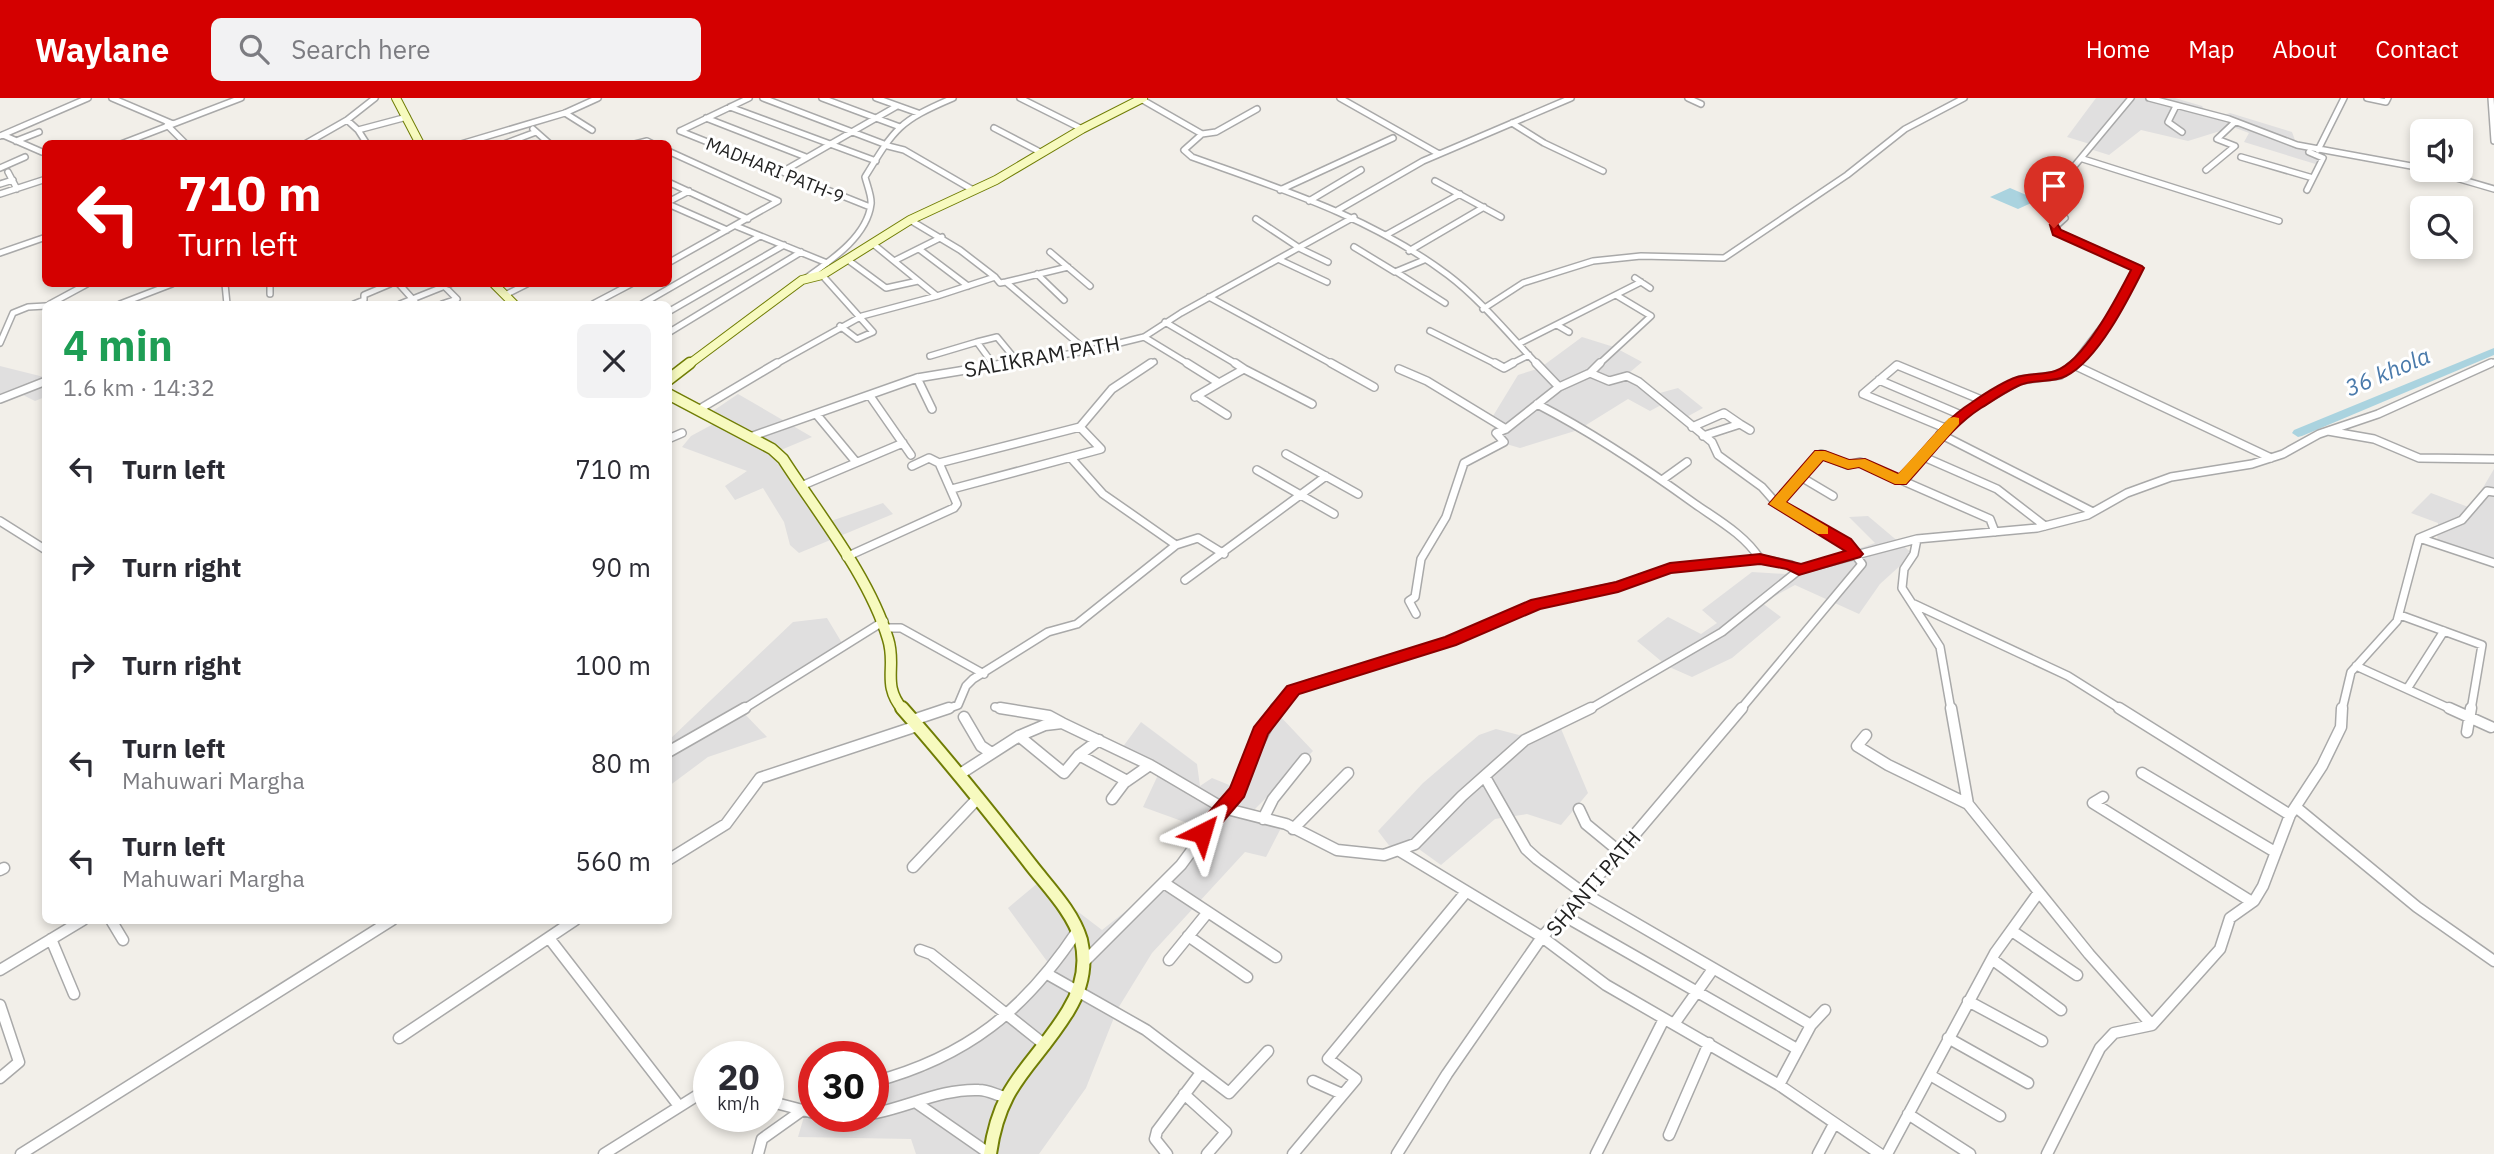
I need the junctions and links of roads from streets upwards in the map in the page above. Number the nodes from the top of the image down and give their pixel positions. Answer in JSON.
{"nodes":[{"id":1,"x":88,"y":98,"type":"edge"},
{"id":2,"x":112,"y":98,"type":"edge"},
{"id":3,"x":241,"y":98,"type":"edge"},
{"id":4,"x":375,"y":98,"type":"edge"},
{"id":5,"x":396,"y":98,"type":"edge"},
{"id":6,"x":598,"y":98,"type":"edge"},
{"id":7,"x":749,"y":98,"type":"edge"},
{"id":8,"x":763,"y":98,"type":"edge"},
{"id":9,"x":822,"y":98,"type":"edge"},
{"id":10,"x":876,"y":98,"type":"edge"},
{"id":11,"x":953,"y":98,"type":"edge"},
{"id":12,"x":1020,"y":98,"type":"edge"},
{"id":13,"x":1340,"y":98,"type":"edge"},
{"id":14,"x":1571,"y":98,"type":"edge"},
{"id":15,"x":1688,"y":98,"type":"edge"},
{"id":16,"x":1964,"y":98,"type":"edge"},
{"id":17,"x":2131,"y":98,"type":"edge"},
{"id":18,"x":2149,"y":98,"type":"edge"},
{"id":19,"x":2344,"y":98,"type":"edge"},
{"id":20,"x":2367,"y":98,"type":"edge"},
{"id":21,"x":2388,"y":98,"type":"edge"},
{"id":22,"x":2491,"y":98,"type":"edge"},
{"id":23,"x":1138,"y":99,"type":"edge"},
{"id":24,"x":1701,"y":104,"type":"dead end"},
{"id":25,"x":897,"y":106,"type":"junction"},
{"id":26,"x":2176,"y":106,"type":"junction"},
{"id":27,"x":730,"y":107,"type":"junction"},
{"id":28,"x":1257,"y":109,"type":"dead end"},
{"id":29,"x":565,"y":113,"type":"junction"},
{"id":30,"x":918,"y":113,"type":"junction"},
{"id":31,"x":407,"y":117,"type":"junction"},
{"id":32,"x":706,"y":118,"type":"junction"},
{"id":33,"x":876,"y":118,"type":"junction"},
{"id":34,"x":347,"y":120,"type":"junction"},
{"id":35,"x":2235,"y":122,"type":"junction"},
{"id":36,"x":1512,"y":123,"type":"junction"},
{"id":37,"x":170,"y":125,"type":"junction"},
{"id":38,"x":528,"y":125,"type":"junction"},
{"id":39,"x":900,"y":127,"type":"junction"},
{"id":40,"x":994,"y":128,"type":"dead end"},
{"id":41,"x":1082,"y":129,"type":"junction"},
{"id":42,"x":358,"y":130,"type":"junction"},
{"id":43,"x":592,"y":130,"type":"dead end"},
{"id":44,"x":853,"y":131,"type":"junction"},
{"id":45,"x":39,"y":132,"type":"dead end"},
{"id":46,"x":536,"y":132,"type":"junction"},
{"id":47,"x":2182,"y":132,"type":"dead end"},
{"id":48,"x":1202,"y":134,"type":"junction"},
{"id":49,"x":1,"y":135,"type":"edge"},
{"id":50,"x":1393,"y":138,"type":"dead end"},
{"id":51,"x":131,"y":140,"type":"edge"},
{"id":52,"x":183,"y":140,"type":"edge"},
{"id":53,"x":312,"y":140,"type":"edge"},
{"id":54,"x":364,"y":140,"type":"edge"},
{"id":55,"x":418,"y":140,"type":"edge"},
{"id":56,"x":475,"y":140,"type":"edge"},
{"id":57,"x":515,"y":140,"type":"edge"},
{"id":58,"x":545,"y":140,"type":"edge"},
{"id":59,"x":16,"y":141,"type":"junction"},
{"id":60,"x":2494,"y":141,"type":"edge"},
{"id":61,"x":884,"y":144,"type":"junction"},
{"id":62,"x":830,"y":145,"type":"junction"},
{"id":63,"x":2297,"y":145,"type":"junction"},
{"id":64,"x":2318,"y":150,"type":"junction"},
{"id":65,"x":42,"y":152,"type":"dead end"},
{"id":66,"x":1040,"y":152,"type":"junction"},
{"id":67,"x":672,"y":153,"type":"edge"},
{"id":68,"x":1439,"y":153,"type":"junction"},
{"id":69,"x":25,"y":157,"type":"dead end"},
{"id":70,"x":2241,"y":157,"type":"dead end"},
{"id":71,"x":806,"y":158,"type":"junction"},
{"id":72,"x":2082,"y":159,"type":"junction"},
{"id":73,"x":876,"y":161,"type":"junction"},
{"id":74,"x":2410,"y":166,"type":"edge"},
{"id":75,"x":2275,"y":167,"type":"junction"},
{"id":76,"x":3,"y":168,"type":"edge"},
{"id":77,"x":1361,"y":170,"type":"dead end"},
{"id":78,"x":2206,"y":170,"type":"dead end"},
{"id":79,"x":1603,"y":171,"type":"dead end"},
{"id":80,"x":782,"y":172,"type":"junction"},
{"id":81,"x":2272,"y":176,"type":"dead end"},
{"id":82,"x":2314,"y":178,"type":"junction"},
{"id":83,"x":13,"y":180,"type":"junction"},
{"id":84,"x":42,"y":180,"type":"edge"},
{"id":85,"x":1435,"y":181,"type":"dead end"},
{"id":86,"x":2470,"y":182,"type":"edge"},
{"id":87,"x":0,"y":184,"type":"edge"},
{"id":88,"x":672,"y":184,"type":"edge"},
{"id":89,"x":17,"y":188,"type":"junction"},
{"id":90,"x":2494,"y":189,"type":"edge"},
{"id":91,"x":973,"y":190,"type":"junction"},
{"id":92,"x":1280,"y":190,"type":"junction"},
{"id":93,"x":2307,"y":190,"type":"dead end"},
{"id":94,"x":688,"y":191,"type":"junction"},
{"id":95,"x":0,"y":194,"type":"edge"},
{"id":96,"x":1460,"y":194,"type":"junction"},
{"id":97,"x":672,"y":201,"type":"edge"},
{"id":98,"x":1309,"y":201,"type":"junction"},
{"id":99,"x":672,"y":205,"type":"edge"},
{"id":100,"x":870,"y":207,"type":"junction"},
{"id":101,"x":1484,"y":207,"type":"junction"},
{"id":102,"x":1338,"y":210,"type":"junction"},
{"id":103,"x":1501,"y":217,"type":"dead end"},
{"id":104,"x":1354,"y":218,"type":"junction"},
{"id":105,"x":748,"y":219,"type":"junction"},
{"id":106,"x":1256,"y":219,"type":"dead end"},
{"id":107,"x":910,"y":220,"type":"junction"},
{"id":108,"x":2279,"y":221,"type":"dead end"},
{"id":109,"x":736,"y":226,"type":"junction"},
{"id":110,"x":727,"y":230,"type":"junction"},
{"id":111,"x":1386,"y":235,"type":"junction"},
{"id":112,"x":760,"y":236,"type":"junction"},
{"id":113,"x":942,"y":237,"type":"junction"},
{"id":114,"x":42,"y":238,"type":"edge"},
{"id":115,"x":873,"y":243,"type":"junction"},
{"id":116,"x":784,"y":245,"type":"junction"},
{"id":117,"x":1354,"y":247,"type":"dead end"},
{"id":118,"x":919,"y":249,"type":"junction"},
{"id":119,"x":1301,"y":249,"type":"junction"},
{"id":120,"x":1050,"y":251,"type":"dead end"},
{"id":121,"x":1409,"y":251,"type":"junction"},
{"id":122,"x":672,"y":252,"type":"edge"},
{"id":123,"x":0,"y":253,"type":"edge"},
{"id":124,"x":802,"y":253,"type":"junction"},
{"id":125,"x":680,"y":256,"type":"junction"},
{"id":126,"x":848,"y":260,"type":"junction"},
{"id":127,"x":896,"y":260,"type":"junction"},
{"id":128,"x":1280,"y":260,"type":"junction"},
{"id":129,"x":1424,"y":260,"type":"junction"},
{"id":130,"x":672,"y":261,"type":"edge"},
{"id":131,"x":1328,"y":262,"type":"dead end"},
{"id":132,"x":827,"y":263,"type":"junction"},
{"id":133,"x":1068,"y":267,"type":"junction"},
{"id":134,"x":1398,"y":273,"type":"junction"},
{"id":135,"x":1037,"y":274,"type":"junction"},
{"id":136,"x":822,"y":275,"type":"junction"},
{"id":137,"x":995,"y":276,"type":"junction"},
{"id":138,"x":802,"y":280,"type":"junction"},
{"id":139,"x":918,"y":281,"type":"junction"},
{"id":140,"x":1006,"y":282,"type":"junction"},
{"id":141,"x":1327,"y":282,"type":"dead end"},
{"id":142,"x":968,"y":286,"type":"junction"},
{"id":143,"x":1090,"y":286,"type":"dead end"},
{"id":144,"x":81,"y":287,"type":"edge"},
{"id":145,"x":166,"y":287,"type":"edge"},
{"id":146,"x":270,"y":287,"type":"edge"},
{"id":147,"x":383,"y":287,"type":"edge"},
{"id":148,"x":402,"y":287,"type":"edge"},
{"id":149,"x":440,"y":287,"type":"edge"},
{"id":150,"x":447,"y":287,"type":"edge"},
{"id":151,"x":497,"y":287,"type":"edge"},
{"id":152,"x":521,"y":287,"type":"edge"},
{"id":153,"x":624,"y":287,"type":"edge"},
{"id":154,"x":672,"y":287,"type":"edge"},
{"id":155,"x":672,"y":287,"type":"edge"},
{"id":156,"x":1650,"y":288,"type":"dead end"},
{"id":157,"x":270,"y":295,"type":"dead end"},
{"id":158,"x":505,"y":295,"type":"junction"},
{"id":159,"x":1616,"y":295,"type":"junction"},
{"id":160,"x":937,"y":296,"type":"junction"},
{"id":161,"x":1209,"y":297,"type":"junction"},
{"id":162,"x":1064,"y":300,"type":"dead end"},
{"id":163,"x":55,"y":301,"type":"edge"},
{"id":164,"x":140,"y":301,"type":"edge"},
{"id":165,"x":367,"y":301,"type":"edge"},
{"id":166,"x":415,"y":301,"type":"edge"},
{"id":167,"x":418,"y":301,"type":"edge"},
{"id":168,"x":451,"y":301,"type":"edge"},
{"id":169,"x":511,"y":301,"type":"edge"},
{"id":170,"x":598,"y":301,"type":"edge"},
{"id":171,"x":647,"y":301,"type":"edge"},
{"id":172,"x":1445,"y":303,"type":"dead end"},
{"id":173,"x":42,"y":306,"type":"edge"},
{"id":174,"x":1483,"y":309,"type":"junction"},
{"id":175,"x":672,"y":310,"type":"edge"},
{"id":176,"x":862,"y":316,"type":"junction"},
{"id":177,"x":1165,"y":322,"type":"junction"},
{"id":178,"x":1557,"y":325,"type":"junction"},
{"id":179,"x":840,"y":326,"type":"junction"},
{"id":180,"x":672,"y":331,"type":"edge"},
{"id":181,"x":1430,"y":331,"type":"dead end"},
{"id":182,"x":1569,"y":332,"type":"dead end"},
{"id":183,"x":1144,"y":337,"type":"junction"},
{"id":184,"x":977,"y":342,"type":"junction"},
{"id":185,"x":0,"y":343,"type":"edge"},
{"id":186,"x":1520,"y":344,"type":"junction"},
{"id":187,"x":1087,"y":351,"type":"junction"},
{"id":188,"x":1529,"y":355,"type":"junction"},
{"id":189,"x":930,"y":356,"type":"dead end"},
{"id":190,"x":1016,"y":360,"type":"junction"},
{"id":191,"x":1154,"y":362,"type":"dead end"},
{"id":192,"x":2494,"y":362,"type":"edge"},
{"id":193,"x":993,"y":363,"type":"junction"},
{"id":194,"x":2074,"y":365,"type":"junction"},
{"id":195,"x":1244,"y":369,"type":"junction"},
{"id":196,"x":1399,"y":369,"type":"dead end"},
{"id":197,"x":1590,"y":373,"type":"junction"},
{"id":198,"x":672,"y":377,"type":"edge"},
{"id":199,"x":917,"y":378,"type":"junction"},
{"id":200,"x":1879,"y":380,"type":"junction"},
{"id":201,"x":42,"y":383,"type":"edge"},
{"id":202,"x":1219,"y":383,"type":"junction"},
{"id":203,"x":1374,"y":387,"type":"dead end"},
{"id":204,"x":1559,"y":387,"type":"junction"},
{"id":205,"x":672,"y":396,"type":"edge"},
{"id":206,"x":870,"y":396,"type":"junction"},
{"id":207,"x":0,"y":399,"type":"edge"},
{"id":208,"x":1984,"y":401,"type":"junction"},
{"id":209,"x":1312,"y":404,"type":"dead end"},
{"id":210,"x":1537,"y":404,"type":"junction"},
{"id":211,"x":932,"y":409,"type":"dead end"},
{"id":212,"x":698,"y":410,"type":"junction"},
{"id":213,"x":817,"y":415,"type":"junction"},
{"id":214,"x":1227,"y":415,"type":"dead end"},
{"id":215,"x":1961,"y":415,"type":"junction"},
{"id":216,"x":1740,"y":424,"type":"junction"},
{"id":217,"x":1692,"y":427,"type":"junction"},
{"id":218,"x":1080,"y":428,"type":"junction"},
{"id":219,"x":1506,"y":429,"type":"junction"},
{"id":220,"x":1751,"y":430,"type":"dead end"},
{"id":221,"x":1943,"y":431,"type":"junction"},
{"id":222,"x":2328,"y":431,"type":"junction"},
{"id":223,"x":682,"y":433,"type":"dead end"},
{"id":224,"x":1703,"y":436,"type":"junction"},
{"id":225,"x":672,"y":437,"type":"edge"},
{"id":226,"x":750,"y":437,"type":"junction"},
{"id":227,"x":903,"y":443,"type":"junction"},
{"id":228,"x":1286,"y":454,"type":"dead end"},
{"id":229,"x":911,"y":455,"type":"dead end"},
{"id":230,"x":1924,"y":457,"type":"junction"},
{"id":231,"x":1071,"y":458,"type":"junction"},
{"id":232,"x":2271,"y":458,"type":"junction"},
{"id":233,"x":2494,"y":460,"type":"edge"},
{"id":234,"x":856,"y":463,"type":"junction"},
{"id":235,"x":939,"y":463,"type":"junction"},
{"id":236,"x":1687,"y":463,"type":"dead end"},
{"id":237,"x":912,"y":466,"type":"dead end"},
{"id":238,"x":1257,"y":470,"type":"dead end"},
{"id":239,"x":1326,"y":476,"type":"junction"},
{"id":240,"x":1801,"y":477,"type":"junction"},
{"id":241,"x":1662,"y":480,"type":"junction"},
{"id":242,"x":1900,"y":480,"type":"junction"},
{"id":243,"x":801,"y":486,"type":"junction"},
{"id":244,"x":952,"y":489,"type":"junction"},
{"id":245,"x":2494,"y":492,"type":"edge"},
{"id":246,"x":1358,"y":494,"type":"dead end"},
{"id":247,"x":1300,"y":495,"type":"junction"},
{"id":248,"x":1833,"y":496,"type":"dead end"},
{"id":249,"x":1777,"y":504,"type":"junction"},
{"id":250,"x":2093,"y":512,"type":"junction"},
{"id":251,"x":1334,"y":514,"type":"dead end"},
{"id":252,"x":0,"y":521,"type":"edge"},
{"id":253,"x":2045,"y":526,"type":"junction"},
{"id":254,"x":1995,"y":532,"type":"junction"},
{"id":255,"x":2419,"y":538,"type":"junction"},
{"id":256,"x":1917,"y":539,"type":"junction"},
{"id":257,"x":1176,"y":545,"type":"junction"},
{"id":258,"x":42,"y":547,"type":"edge"},
{"id":259,"x":1224,"y":554,"type":"junction"},
{"id":260,"x":1855,"y":554,"type":"junction"},
{"id":261,"x":846,"y":558,"type":"junction"},
{"id":262,"x":1760,"y":559,"type":"junction"},
{"id":263,"x":2494,"y":563,"type":"edge"},
{"id":264,"x":1799,"y":570,"type":"junction"},
{"id":265,"x":1185,"y":580,"type":"dead end"},
{"id":266,"x":1912,"y":603,"type":"junction"},
{"id":267,"x":1416,"y":614,"type":"dead end"},
{"id":268,"x":2400,"y":615,"type":"junction"},
{"id":269,"x":886,"y":624,"type":"junction"},
{"id":270,"x":2444,"y":631,"type":"junction"},
{"id":271,"x":2356,"y":666,"type":"junction"},
{"id":272,"x":984,"y":674,"type":"junction"},
{"id":273,"x":2407,"y":690,"type":"junction"},
{"id":274,"x":995,"y":707,"type":"dead end"},
{"id":275,"x":964,"y":717,"type":"dead end"},
{"id":276,"x":2471,"y":718,"type":"junction"},
{"id":277,"x":915,"y":723,"type":"junction"},
{"id":278,"x":1062,"y":723,"type":"junction"},
{"id":279,"x":2491,"y":727,"type":"dead end"},
{"id":280,"x":2467,"y":732,"type":"dead end"},
{"id":281,"x":1866,"y":735,"type":"dead end"},
{"id":282,"x":1019,"y":736,"type":"junction"},
{"id":283,"x":1099,"y":740,"type":"junction"},
{"id":284,"x":672,"y":749,"type":"edge"},
{"id":285,"x":990,"y":752,"type":"junction"},
{"id":286,"x":1079,"y":755,"type":"junction"},
{"id":287,"x":1305,"y":759,"type":"dead end"},
{"id":288,"x":1150,"y":765,"type":"junction"},
{"id":289,"x":1348,"y":773,"type":"dead end"},
{"id":290,"x":2142,"y":773,"type":"dead end"},
{"id":291,"x":960,"y":774,"type":"junction"},
{"id":292,"x":1485,"y":777,"type":"junction"},
{"id":293,"x":1127,"y":781,"type":"junction"},
{"id":294,"x":2103,"y":797,"type":"dead end"},
{"id":295,"x":978,"y":798,"type":"junction"},
{"id":296,"x":1112,"y":799,"type":"dead end"},
{"id":297,"x":1968,"y":804,"type":"junction"},
{"id":298,"x":1223,"y":807,"type":"junction"},
{"id":299,"x":1579,"y":809,"type":"dead end"},
{"id":300,"x":2293,"y":811,"type":"junction"},
{"id":301,"x":1263,"y":818,"type":"junction"},
{"id":302,"x":1293,"y":829,"type":"junction"},
{"id":303,"x":1398,"y":850,"type":"junction"},
{"id":304,"x":1620,"y":852,"type":"junction"},
{"id":305,"x":2275,"y":852,"type":"junction"},
{"id":306,"x":672,"y":858,"type":"edge"},
{"id":307,"x":913,"y":867,"type":"dead end"},
{"id":308,"x":1164,"y":883,"type":"junction"},
{"id":309,"x":1466,"y":892,"type":"junction"},
{"id":310,"x":1582,"y":892,"type":"junction"},
{"id":311,"x":2039,"y":892,"type":"junction"},
{"id":312,"x":2252,"y":902,"type":"junction"},
{"id":313,"x":1208,"y":912,"type":"junction"},
{"id":314,"x":1561,"y":914,"type":"junction"},
{"id":315,"x":76,"y":924,"type":"edge"},
{"id":316,"x":113,"y":924,"type":"edge"},
{"id":317,"x":386,"y":924,"type":"edge"},
{"id":318,"x":569,"y":924,"type":"edge"},
{"id":319,"x":1078,"y":930,"type":"junction"},
{"id":320,"x":2012,"y":931,"type":"junction"},
{"id":321,"x":1188,"y":936,"type":"junction"},
{"id":322,"x":1542,"y":937,"type":"junction"},
{"id":323,"x":549,"y":938,"type":"junction"},
{"id":324,"x":51,"y":939,"type":"junction"},
{"id":325,"x":123,"y":940,"type":"dead end"},
{"id":326,"x":920,"y":950,"type":"dead end"},
{"id":327,"x":1276,"y":957,"type":"dead end"},
{"id":328,"x":1169,"y":960,"type":"dead end"},
{"id":329,"x":1993,"y":960,"type":"junction"},
{"id":330,"x":2494,"y":961,"type":"edge"},
{"id":331,"x":1084,"y":962,"type":"junction"},
{"id":332,"x":1713,"y":969,"type":"junction"},
{"id":333,"x":0,"y":970,"type":"edge"},
{"id":334,"x":1049,"y":975,"type":"junction"},
{"id":335,"x":2077,"y":975,"type":"dead end"},
{"id":336,"x":1247,"y":977,"type":"dead end"},
{"id":337,"x":1697,"y":992,"type":"junction"},
{"id":338,"x":1080,"y":993,"type":"junction"},
{"id":339,"x":74,"y":994,"type":"dead end"},
{"id":340,"x":1969,"y":1000,"type":"junction"},
{"id":341,"x":0,"y":1005,"type":"edge"},
{"id":342,"x":1825,"y":1010,"type":"dead end"},
{"id":343,"x":2061,"y":1010,"type":"dead end"},
{"id":344,"x":1008,"y":1016,"type":"junction"},
{"id":345,"x":1669,"y":1021,"type":"junction"},
{"id":346,"x":2152,"y":1025,"type":"junction"},
{"id":347,"x":1811,"y":1026,"type":"junction"},
{"id":348,"x":398,"y":1038,"type":"dead end"},
{"id":349,"x":1948,"y":1038,"type":"junction"},
{"id":350,"x":2042,"y":1041,"type":"dead end"},
{"id":351,"x":1709,"y":1043,"type":"junction"},
{"id":352,"x":1045,"y":1045,"type":"junction"},
{"id":353,"x":1797,"y":1049,"type":"junction"},
{"id":354,"x":1268,"y":1051,"type":"dead end"},
{"id":355,"x":1200,"y":1074,"type":"junction"},
{"id":356,"x":1930,"y":1075,"type":"junction"},
{"id":357,"x":889,"y":1077,"type":"edge"},
{"id":358,"x":0,"y":1078,"type":"edge"},
{"id":359,"x":1313,"y":1081,"type":"dead end"},
{"id":360,"x":2028,"y":1083,"type":"dead end"},
{"id":361,"x":1779,"y":1085,"type":"junction"},
{"id":362,"x":1184,"y":1094,"type":"junction"},
{"id":363,"x":1342,"y":1094,"type":"junction"},
{"id":364,"x":693,"y":1097,"type":"edge"},
{"id":365,"x":1005,"y":1097,"type":"junction"},
{"id":366,"x":918,"y":1104,"type":"junction"},
{"id":367,"x":679,"y":1106,"type":"junction"},
{"id":368,"x":798,"y":1112,"type":"edge"},
{"id":369,"x":889,"y":1114,"type":"edge"},
{"id":370,"x":1909,"y":1114,"type":"junction"},
{"id":371,"x":2000,"y":1116,"type":"dead end"},
{"id":372,"x":1835,"y":1124,"type":"junction"},
{"id":373,"x":1669,"y":1135,"type":"dead end"},
{"id":374,"x":21,"y":1154,"type":"edge"},
{"id":375,"x":604,"y":1154,"type":"edge"},
{"id":376,"x":758,"y":1154,"type":"edge"},
{"id":377,"x":990,"y":1154,"type":"edge"},
{"id":378,"x":1167,"y":1154,"type":"edge"},
{"id":379,"x":1207,"y":1154,"type":"edge"},
{"id":380,"x":1293,"y":1154,"type":"edge"},
{"id":381,"x":1397,"y":1154,"type":"edge"},
{"id":382,"x":1596,"y":1154,"type":"edge"},
{"id":383,"x":1818,"y":1154,"type":"edge"},
{"id":384,"x":1880,"y":1154,"type":"edge"},
{"id":385,"x":1887,"y":1154,"type":"edge"},
{"id":386,"x":1970,"y":1154,"type":"edge"},
{"id":387,"x":2047,"y":1154,"type":"edge"}],
"edges":[{"from":1,"to":49,"type":"street"},
{"from":2,"to":37,"type":"street"},
{"from":3,"to":37,"type":"street"},
{"from":4,"to":34,"type":"street"},
{"from":5,"to":31,"type":"street"},
{"from":6,"to":29,"type":"street"},
{"from":7,"to":27,"type":"street"},
{"from":8,"to":44,"type":"street"},
{"from":9,"to":33,"type":"street"},
{"from":10,"to":25,"type":"street"},
{"from":11,"to":30,"type":"street"},
{"from":12,"to":41,"type":"street"},
{"from":13,"to":68,"type":"street"},
{"from":14,"to":36,"type":"street"},
{"from":15,"to":24,"type":"street"},
{"from":16,"to":174,"type":"street"},
{"from":17,"to":72,"type":"street"},
{"from":18,"to":26,"type":"street"},
{"from":19,"to":64,"type":"street"},
{"from":20,"to":21,"type":"street"},
{"from":22,"to":60,"type":"street"},
{"from":23,"to":41,"type":"street"},
{"from":23,"to":48,"type":"street"},
{"from":25,"to":30,"type":"street"},
{"from":25,"to":33,"type":"street"},
{"from":26,"to":35,"type":"street"},
{"from":26,"to":47,"type":"street"},
{"from":27,"to":32,"type":"street"},
{"from":27,"to":62,"type":"street"},
{"from":28,"to":48,"type":"street"},
{"from":29,"to":38,"type":"street"},
{"from":29,"to":43,"type":"street"},
{"from":30,"to":39,"type":"street"},
{"from":31,"to":42,"type":"street"},
{"from":31,"to":55,"type":"street"},
{"from":32,"to":71,"type":"street"},
{"from":32,"to":80,"type":"street","name":"MADHARI PATH-9"},
{"from":33,"to":39,"type":"street"},
{"from":33,"to":44,"type":"street"},
{"from":34,"to":42,"type":"street"},
{"from":34,"to":53,"type":"street"},
{"from":35,"to":63,"type":"street"},
{"from":35,"to":78,"type":"street"},
{"from":36,"to":68,"type":"street"},
{"from":36,"to":79,"type":"street"},
{"from":37,"to":51,"type":"street"},
{"from":37,"to":52,"type":"street"},
{"from":38,"to":46,"type":"street"},
{"from":38,"to":56,"type":"street"},
{"from":39,"to":61,"type":"street"},
{"from":40,"to":66,"type":"street"},
{"from":41,"to":66,"type":"street"},
{"from":42,"to":54,"type":"street"},
{"from":44,"to":61,"type":"street"},
{"from":44,"to":62,"type":"street"},
{"from":45,"to":59,"type":"street"},
{"from":46,"to":57,"type":"street"},
{"from":46,"to":58,"type":"street"},
{"from":48,"to":92,"type":"street"},
{"from":49,"to":59,"type":"street"},
{"from":50,"to":92,"type":"street"},
{"from":59,"to":65,"type":"street"},
{"from":61,"to":73,"type":"street"},
{"from":61,"to":91,"type":"street"},
{"from":62,"to":71,"type":"street"},
{"from":62,"to":73,"type":"street"},
{"from":63,"to":64,"type":"street"},
{"from":63,"to":82,"type":"street"},
{"from":64,"to":74,"type":"street"},
{"from":66,"to":91,"type":"street"},
{"from":67,"to":105,"type":"street"},
{"from":68,"to":102,"type":"street"},
{"from":69,"to":76,"type":"street"},
{"from":70,"to":75,"type":"street"},
{"from":71,"to":80,"type":"street"},
{"from":72,"to":108,"type":"street"},
{"from":72,"to":194,"type":"street"},
{"from":73,"to":100,"type":"street"},
{"from":75,"to":81,"type":"street"},
{"from":75,"to":82,"type":"street"},
{"from":76,"to":83,"type":"street"},
{"from":77,"to":98,"type":"street"},
{"from":80,"to":100,"type":"street","name":"MADHARI PATH-9"},
{"from":82,"to":93,"type":"street"},
{"from":83,"to":87,"type":"street"},
{"from":83,"to":89,"type":"street"},
{"from":84,"to":89,"type":"street"},
{"from":85,"to":96,"type":"street"},
{"from":86,"to":90,"type":"street"},
{"from":88,"to":94,"type":"street"},
{"from":89,"to":95,"type":"street"},
{"from":91,"to":107,"type":"street"},
{"from":92,"to":98,"type":"street"},
{"from":94,"to":97,"type":"street"},
{"from":94,"to":105,"type":"street"},
{"from":96,"to":101,"type":"street"},
{"from":96,"to":111,"type":"street"},
{"from":98,"to":102,"type":"street"},
{"from":99,"to":110,"type":"street"},
{"from":100,"to":132,"type":"street"},
{"from":101,"to":103,"type":"street"},
{"from":101,"to":121,"type":"street"},
{"from":102,"to":104,"type":"street"},
{"from":104,"to":111,"type":"street"},
{"from":104,"to":119,"type":"street","name":"SALIKRAM PATH"},
{"from":105,"to":109,"type":"street"},
{"from":106,"to":119,"type":"street"},
{"from":107,"to":113,"type":"street"},
{"from":107,"to":115,"type":"street"},
{"from":109,"to":110,"type":"street"},
{"from":109,"to":112,"type":"street"},
{"from":110,"to":125,"type":"street"},
{"from":111,"to":121,"type":"street"},
{"from":112,"to":116,"type":"street"},
{"from":112,"to":155,"type":"street"},
{"from":113,"to":118,"type":"street"},
{"from":113,"to":137,"type":"street"},
{"from":114,"to":123,"type":"street"},
{"from":115,"to":126,"type":"street"},
{"from":115,"to":127,"type":"street"},
{"from":116,"to":124,"type":"street"},
{"from":116,"to":175,"type":"street"},
{"from":117,"to":134,"type":"street"},
{"from":118,"to":127,"type":"street"},
{"from":118,"to":142,"type":"street"},
{"from":119,"to":128,"type":"street","name":"SALIKRAM PATH"},
{"from":119,"to":131,"type":"street"},
{"from":120,"to":133,"type":"street"},
{"from":121,"to":129,"type":"street"},
{"from":122,"to":125,"type":"street"},
{"from":124,"to":132,"type":"street"},
{"from":124,"to":180,"type":"street"},
{"from":125,"to":130,"type":"street"},
{"from":126,"to":136,"type":"street"},
{"from":126,"to":139,"type":"street"},
{"from":127,"to":139,"type":"street"},
{"from":128,"to":141,"type":"street"},
{"from":128,"to":161,"type":"street","name":"SALIKRAM PATH"},
{"from":129,"to":134,"type":"street"},
{"from":129,"to":174,"type":"street"},
{"from":132,"to":138,"type":"street"},
{"from":133,"to":135,"type":"street"},
{"from":133,"to":143,"type":"street"},
{"from":134,"to":172,"type":"street"},
{"from":135,"to":140,"type":"street"},
{"from":135,"to":162,"type":"street"},
{"from":136,"to":138,"type":"street"},
{"from":136,"to":176,"type":"street"},
{"from":137,"to":140,"type":"street"},
{"from":137,"to":142,"type":"street"},
{"from":138,"to":198,"type":"street"},
{"from":139,"to":160,"type":"street"},
{"from":140,"to":187,"type":"street"},
{"from":142,"to":160,"type":"street"},
{"from":144,"to":163,"type":"street"},
{"from":145,"to":164,"type":"street"},
{"from":146,"to":157,"type":"street"},
{"from":147,"to":165,"type":"street"},
{"from":148,"to":166,"type":"street"},
{"from":149,"to":167,"type":"street"},
{"from":150,"to":168,"type":"street"},
{"from":151,"to":158,"type":"street"},
{"from":152,"to":158,"type":"street"},
{"from":153,"to":170,"type":"street"},
{"from":154,"to":171,"type":"street"},
{"from":156,"to":159,"type":"street"},
{"from":158,"to":169,"type":"street"},
{"from":159,"to":178,"type":"street"},
{"from":159,"to":197,"type":"street"},
{"from":160,"to":176,"type":"street"},
{"from":161,"to":177,"type":"street","name":"SALIKRAM PATH"},
{"from":161,"to":203,"type":"street"},
{"from":173,"to":185,"type":"street"},
{"from":174,"to":186,"type":"street"},
{"from":176,"to":179,"type":"street"},
{"from":176,"to":179,"type":"street"},
{"from":177,"to":183,"type":"street","name":"SALIKRAM PATH"},
{"from":177,"to":195,"type":"street"},
{"from":178,"to":182,"type":"street"},
{"from":178,"to":186,"type":"street"},
{"from":179,"to":212,"type":"street"},
{"from":181,"to":188,"type":"street"},
{"from":183,"to":187,"type":"street","name":"SALIKRAM PATH"},
{"from":183,"to":202,"type":"street"},
{"from":184,"to":189,"type":"street"},
{"from":184,"to":190,"type":"street"},
{"from":184,"to":193,"type":"street"},
{"from":186,"to":188,"type":"street"},
{"from":187,"to":190,"type":"street","name":"SALIKRAM PATH"},
{"from":188,"to":204,"type":"street"},
{"from":190,"to":193,"type":"street","name":"SALIKRAM PATH"},
{"from":191,"to":218,"type":"street"},
{"from":192,"to":222,"type":"street"},
{"from":193,"to":199,"type":"street","name":"SALIKRAM PATH"},
{"from":194,"to":208,"type":"street"},
{"from":194,"to":232,"type":"street"},
{"from":195,"to":202,"type":"street"},
{"from":195,"to":209,"type":"street"},
{"from":196,"to":219,"type":"street"},
{"from":197,"to":204,"type":"street"},
{"from":197,"to":217,"type":"street"},
{"from":199,"to":206,"type":"street","name":"SALIKRAM PATH"},
{"from":199,"to":211,"type":"street"},
{"from":200,"to":208,"type":"street"},
{"from":200,"to":215,"type":"street"},
{"from":200,"to":221,"type":"street"},
{"from":201,"to":207,"type":"street"},
{"from":202,"to":214,"type":"street"},
{"from":204,"to":210,"type":"street"},
{"from":205,"to":212,"type":"street"},
{"from":206,"to":213,"type":"street","name":"SALIKRAM PATH"},
{"from":206,"to":227,"type":"street"},
{"from":208,"to":215,"type":"street"},
{"from":210,"to":219,"type":"street"},
{"from":210,"to":241,"type":"street"},
{"from":212,"to":226,"type":"street"},
{"from":213,"to":226,"type":"street","name":"SALIKRAM PATH"},
{"from":213,"to":234,"type":"street"},
{"from":215,"to":221,"type":"street"},
{"from":216,"to":217,"type":"street"},
{"from":216,"to":220,"type":"street"},
{"from":216,"to":224,"type":"street"},
{"from":217,"to":224,"type":"street"},
{"from":218,"to":231,"type":"street"},
{"from":218,"to":235,"type":"street"},
{"from":219,"to":267,"type":"street"},
{"from":221,"to":230,"type":"street"},
{"from":221,"to":250,"type":"street"},
{"from":222,"to":232,"type":"street"},
{"from":222,"to":233,"type":"street"},
{"from":223,"to":225,"type":"street"},
{"from":224,"to":249,"type":"street"},
{"from":226,"to":243,"type":"street"},
{"from":227,"to":229,"type":"street"},
{"from":227,"to":234,"type":"street"},
{"from":228,"to":239,"type":"street"},
{"from":230,"to":242,"type":"street"},
{"from":230,"to":253,"type":"street"},
{"from":231,"to":244,"type":"street"},
{"from":231,"to":257,"type":"street"},
{"from":232,"to":250,"type":"street"},
{"from":234,"to":243,"type":"street"},
{"from":235,"to":237,"type":"street"},
{"from":235,"to":244,"type":"street"},
{"from":236,"to":241,"type":"street"},
{"from":238,"to":247,"type":"street"},
{"from":239,"to":246,"type":"street"},
{"from":239,"to":247,"type":"street"},
{"from":240,"to":242,"type":"street"},
{"from":240,"to":248,"type":"street"},
{"from":240,"to":249,"type":"street"},
{"from":241,"to":262,"type":"street"},
{"from":242,"to":254,"type":"street"},
{"from":243,"to":261,"type":"street"},
{"from":244,"to":261,"type":"street"},
{"from":245,"to":255,"type":"street"},
{"from":247,"to":251,"type":"street"},
{"from":247,"to":259,"type":"street"},
{"from":249,"to":260,"type":"street"},
{"from":250,"to":253,"type":"street"},
{"from":252,"to":258,"type":"street"},
{"from":253,"to":254,"type":"street"},
{"from":254,"to":256,"type":"street"},
{"from":255,"to":263,"type":"street"},
{"from":255,"to":268,"type":"street"},
{"from":256,"to":260,"type":"street"},
{"from":256,"to":266,"type":"street"},
{"from":257,"to":259,"type":"street"},
{"from":257,"to":272,"type":"street"},
{"from":259,"to":265,"type":"street"},
{"from":260,"to":264,"type":"street"},
{"from":260,"to":304,"type":"street","name":"SHANTI PATH"},
{"from":261,"to":269,"type":"street"},
{"from":262,"to":264,"type":"street"},
{"from":262,"to":298,"type":"street"},
{"from":264,"to":292,"type":"street"},
{"from":266,"to":297,"type":"street"},
{"from":266,"to":300,"type":"street"},
{"from":268,"to":270,"type":"street"},
{"from":268,"to":271,"type":"street"},
{"from":269,"to":272,"type":"street"},
{"from":269,"to":277,"type":"street"},
{"from":269,"to":284,"type":"street"},
{"from":270,"to":273,"type":"street"},
{"from":270,"to":276,"type":"street"},
{"from":271,"to":273,"type":"street"},
{"from":271,"to":300,"type":"street"},
{"from":272,"to":277,"type":"street"},
{"from":273,"to":276,"type":"street"},
{"from":274,"to":278,"type":"street"},
{"from":275,"to":285,"type":"street"},
{"from":276,"to":279,"type":"street"},
{"from":276,"to":280,"type":"street"},
{"from":277,"to":291,"type":"street"},
{"from":277,"to":306,"type":"street"},
{"from":278,"to":282,"type":"street"},
{"from":278,"to":283,"type":"street"},
{"from":281,"to":297,"type":"street"},
{"from":282,"to":285,"type":"street"},
{"from":282,"to":286,"type":"street"},
{"from":283,"to":286,"type":"street"},
{"from":283,"to":288,"type":"street"},
{"from":285,"to":291,"type":"street"},
{"from":286,"to":293,"type":"street"},
{"from":287,"to":301,"type":"street"},
{"from":288,"to":293,"type":"street"},
{"from":288,"to":298,"type":"street"},
{"from":289,"to":302,"type":"street"},
{"from":290,"to":305,"type":"street"},
{"from":291,"to":295,"type":"street"},
{"from":292,"to":303,"type":"street"},
{"from":292,"to":310,"type":"street"},
{"from":293,"to":296,"type":"street"},
{"from":294,"to":312,"type":"street"},
{"from":295,"to":307,"type":"street"},
{"from":295,"to":319,"type":"street"},
{"from":297,"to":311,"type":"street"},
{"from":298,"to":301,"type":"street"},
{"from":298,"to":308,"type":"street"},
{"from":299,"to":304,"type":"street"},
{"from":300,"to":305,"type":"street"},
{"from":300,"to":330,"type":"street"},
{"from":301,"to":302,"type":"street"},
{"from":302,"to":303,"type":"street"},
{"from":303,"to":309,"type":"street"},
{"from":304,"to":310,"type":"street","name":"SHANTI PATH"},
{"from":305,"to":312,"type":"street"},
{"from":308,"to":313,"type":"street"},
{"from":308,"to":331,"type":"street"},
{"from":309,"to":322,"type":"street"},
{"from":309,"to":363,"type":"street"},
{"from":310,"to":314,"type":"street","name":"SHANTI PATH"},
{"from":310,"to":332,"type":"street"},
{"from":311,"to":320,"type":"street"},
{"from":311,"to":346,"type":"street"},
{"from":312,"to":346,"type":"street"},
{"from":313,"to":321,"type":"street"},
{"from":313,"to":327,"type":"street"},
{"from":314,"to":322,"type":"street","name":"SHANTI PATH"},
{"from":314,"to":337,"type":"street"},
{"from":315,"to":324,"type":"street"},
{"from":316,"to":325,"type":"street"},
{"from":317,"to":374,"type":"street"},
{"from":318,"to":323,"type":"street"},
{"from":319,"to":331,"type":"street"},
{"from":319,"to":334,"type":"street"},
{"from":320,"to":329,"type":"street"},
{"from":320,"to":335,"type":"street"},
{"from":321,"to":328,"type":"street"},
{"from":321,"to":336,"type":"street"},
{"from":322,"to":345,"type":"street","name":"SHANTI PATH"},
{"from":322,"to":381,"type":"street"},
{"from":323,"to":348,"type":"street"},
{"from":323,"to":367,"type":"street"},
{"from":324,"to":333,"type":"street"},
{"from":324,"to":339,"type":"street"},
{"from":326,"to":344,"type":"street"},
{"from":329,"to":340,"type":"street"},
{"from":329,"to":343,"type":"street"},
{"from":331,"to":338,"type":"street"},
{"from":332,"to":337,"type":"street"},
{"from":332,"to":347,"type":"street"},
{"from":334,"to":338,"type":"street"},
{"from":334,"to":344,"type":"street"},
{"from":337,"to":345,"type":"street"},
{"from":337,"to":353,"type":"street"},
{"from":338,"to":352,"type":"street"},
{"from":338,"to":355,"type":"street"},
{"from":340,"to":349,"type":"street"},
{"from":340,"to":350,"type":"street"},
{"from":341,"to":358,"type":"street"},
{"from":342,"to":347,"type":"street"},
{"from":344,"to":352,"type":"street"},
{"from":344,"to":357,"type":"street"},
{"from":345,"to":351,"type":"street","name":"SHANTI PATH"},
{"from":345,"to":382,"type":"street"},
{"from":346,"to":387,"type":"street"},
{"from":347,"to":353,"type":"street"},
{"from":349,"to":356,"type":"street"},
{"from":349,"to":360,"type":"street"},
{"from":351,"to":361,"type":"street","name":"SHANTI PATH"},
{"from":351,"to":373,"type":"street"},
{"from":352,"to":365,"type":"street"},
{"from":353,"to":361,"type":"street"},
{"from":354,"to":355,"type":"street"},
{"from":355,"to":362,"type":"street"},
{"from":356,"to":370,"type":"street"},
{"from":356,"to":371,"type":"street"},
{"from":359,"to":363,"type":"street"},
{"from":361,"to":372,"type":"street","name":"SHANTI PATH"},
{"from":362,"to":378,"type":"street"},
{"from":362,"to":379,"type":"street"},
{"from":363,"to":380,"type":"street"},
{"from":364,"to":367,"type":"street"},
{"from":365,"to":366,"type":"street"},
{"from":365,"to":377,"type":"street"},
{"from":366,"to":369,"type":"street"},
{"from":366,"to":377,"type":"street"},
{"from":367,"to":375,"type":"street"},
{"from":368,"to":376,"type":"street"},
{"from":370,"to":385,"type":"street"},
{"from":370,"to":386,"type":"street"},
{"from":372,"to":383,"type":"street"},
{"from":372,"to":384,"type":"street","name":"SHANTI PATH"}]}
